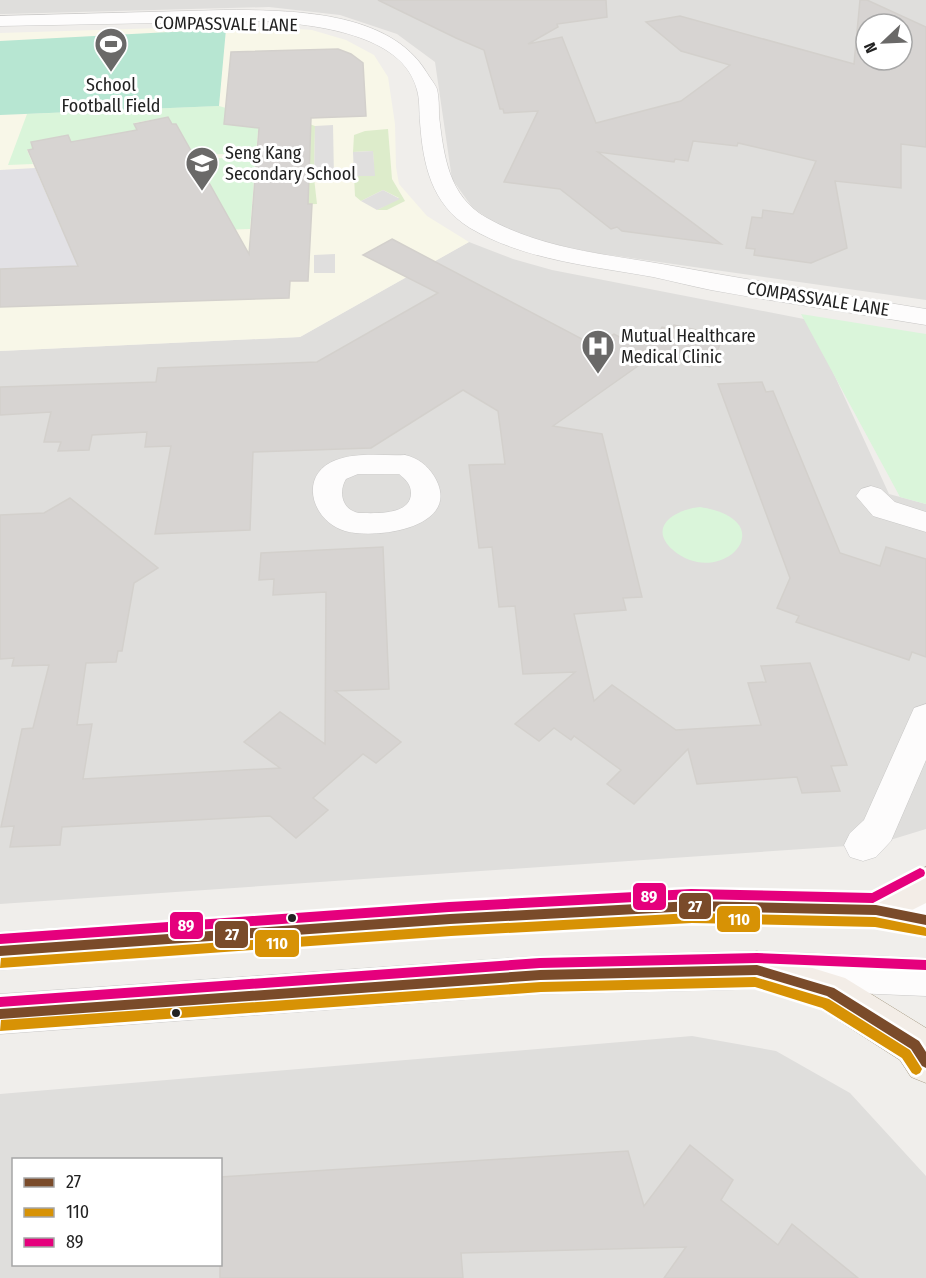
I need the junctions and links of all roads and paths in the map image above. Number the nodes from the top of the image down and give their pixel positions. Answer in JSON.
{"nodes":[{"id":1,"x":0,"y":21,"type":"edge"},
{"id":2,"x":0,"y":27,"type":"edge"},
{"id":3,"x":709,"y":282,"type":"junction"},
{"id":4,"x":926,"y":316,"type":"edge"},
{"id":5,"x":871,"y":496,"type":"dead end"},
{"id":6,"x":926,"y":522,"type":"edge"},
{"id":7,"x":926,"y":718,"type":"edge"},
{"id":8,"x":863,"y":845,"type":"dead end"},
{"id":9,"x":926,"y":884,"type":"edge"},
{"id":10,"x":876,"y":910,"type":"junction"},
{"id":11,"x":926,"y":920,"type":"edge"},
{"id":12,"x":0,"y":951,"type":"edge"},
{"id":13,"x":757,"y":970,"type":"junction"},
{"id":14,"x":926,"y":977,"type":"edge"},
{"id":15,"x":0,"y":1014,"type":"edge"},
{"id":16,"x":926,"y":1062,"type":"edge"}],
"edges":[{"from":1,"to":3,"type":"street","name":"COMPASSVALE LANE"},
{"from":2,"to":3,"type":"street","name":"COMPASSVALE LANE"},
{"from":3,"to":4,"type":"street","name":"COMPASSVALE LANE"},
{"from":5,"to":6,"type":"street"},
{"from":7,"to":8,"type":"street"},
{"from":9,"to":10,"type":"main road"},
{"from":10,"to":11,"type":"street"},
{"from":10,"to":12,"type":"street"},
{"from":13,"to":14,"type":"street"},
{"from":13,"to":15,"type":"street"},
{"from":13,"to":16,"type":"main road"}]}
